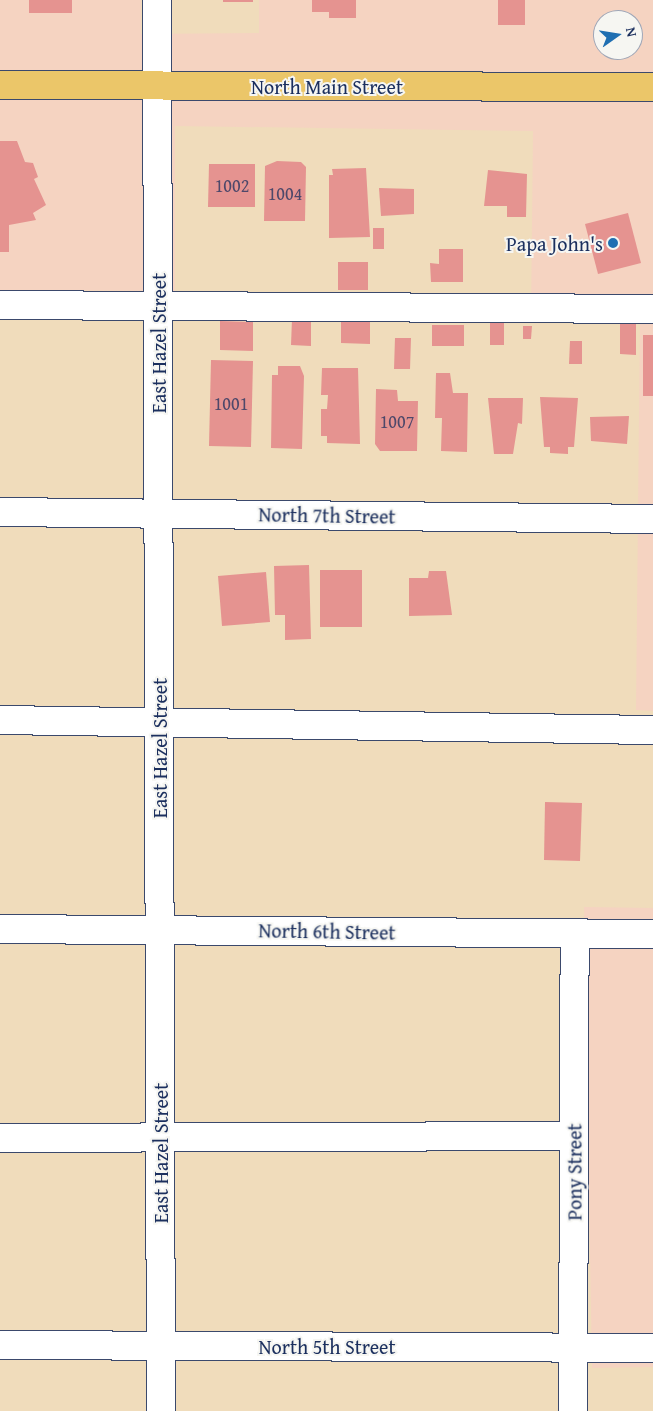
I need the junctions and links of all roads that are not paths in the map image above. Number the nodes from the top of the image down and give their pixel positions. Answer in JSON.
{"nodes":[{"id":1,"x":158,"y":0,"type":"edge"},
{"id":2,"x":0,"y":86,"type":"edge"},
{"id":3,"x":157,"y":86,"type":"junction"},
{"id":4,"x":653,"y":87,"type":"edge"},
{"id":5,"x":0,"y":305,"type":"edge"},
{"id":6,"x":158,"y":305,"type":"junction"},
{"id":7,"x":653,"y":309,"type":"edge"},
{"id":8,"x":0,"y":512,"type":"edge"},
{"id":9,"x":158,"y":512,"type":"junction"},
{"id":10,"x":653,"y":519,"type":"edge"},
{"id":11,"x":0,"y":720,"type":"edge"},
{"id":12,"x":159,"y":722,"type":"junction"},
{"id":13,"x":653,"y":730,"type":"edge"},
{"id":14,"x":0,"y":929,"type":"edge"},
{"id":15,"x":160,"y":930,"type":"junction"},
{"id":16,"x":575,"y":934,"type":"junction"},
{"id":17,"x":653,"y":934,"type":"edge"},
{"id":18,"x":574,"y":1136,"type":"junction"},
{"id":19,"x":0,"y":1138,"type":"edge"},
{"id":20,"x":160,"y":1141,"type":"junction"},
{"id":21,"x":0,"y":1345,"type":"edge"},
{"id":22,"x":161,"y":1345,"type":"junction"},
{"id":23,"x":573,"y":1347,"type":"junction"},
{"id":24,"x":653,"y":1348,"type":"edge"},
{"id":25,"x":161,"y":1411,"type":"edge"},
{"id":26,"x":573,"y":1411,"type":"edge"}],
"edges":[{"from":1,"to":3,"type":"street","name":"East Hazel Street"},
{"from":2,"to":3,"type":"main road","name":"North Main Street"},
{"from":3,"to":4,"type":"main road","name":"North Main Street"},
{"from":3,"to":6,"type":"street","name":"East Hazel Street"},
{"from":5,"to":6,"type":"street"},
{"from":6,"to":7,"type":"street"},
{"from":6,"to":9,"type":"street","name":"East Hazel Street"},
{"from":8,"to":9,"type":"street","name":"North 7th Street"},
{"from":9,"to":10,"type":"street","name":"North 7th Street"},
{"from":9,"to":12,"type":"street","name":"East Hazel Street"},
{"from":11,"to":12,"type":"street"},
{"from":12,"to":13,"type":"street"},
{"from":12,"to":15,"type":"street","name":"East Hazel Street"},
{"from":14,"to":15,"type":"street","name":"North 6th Street"},
{"from":15,"to":16,"type":"street","name":"North 6th Street"},
{"from":15,"to":20,"type":"street","name":"East Hazel Street"},
{"from":16,"to":17,"type":"street","name":"North 6th Street"},
{"from":16,"to":18,"type":"street","name":"Pony Street"},
{"from":18,"to":20,"type":"street"},
{"from":18,"to":23,"type":"street","name":"Pony Street"},
{"from":19,"to":20,"type":"street"},
{"from":20,"to":22,"type":"street","name":"East Hazel Street"},
{"from":21,"to":22,"type":"street","name":"North 5th Street"},
{"from":22,"to":23,"type":"street","name":"North 5th Street"},
{"from":22,"to":25,"type":"street","name":"East Hazel Street"},
{"from":23,"to":24,"type":"street","name":"North 5th Street"},
{"from":23,"to":26,"type":"street","name":"Pony Street"}]}
